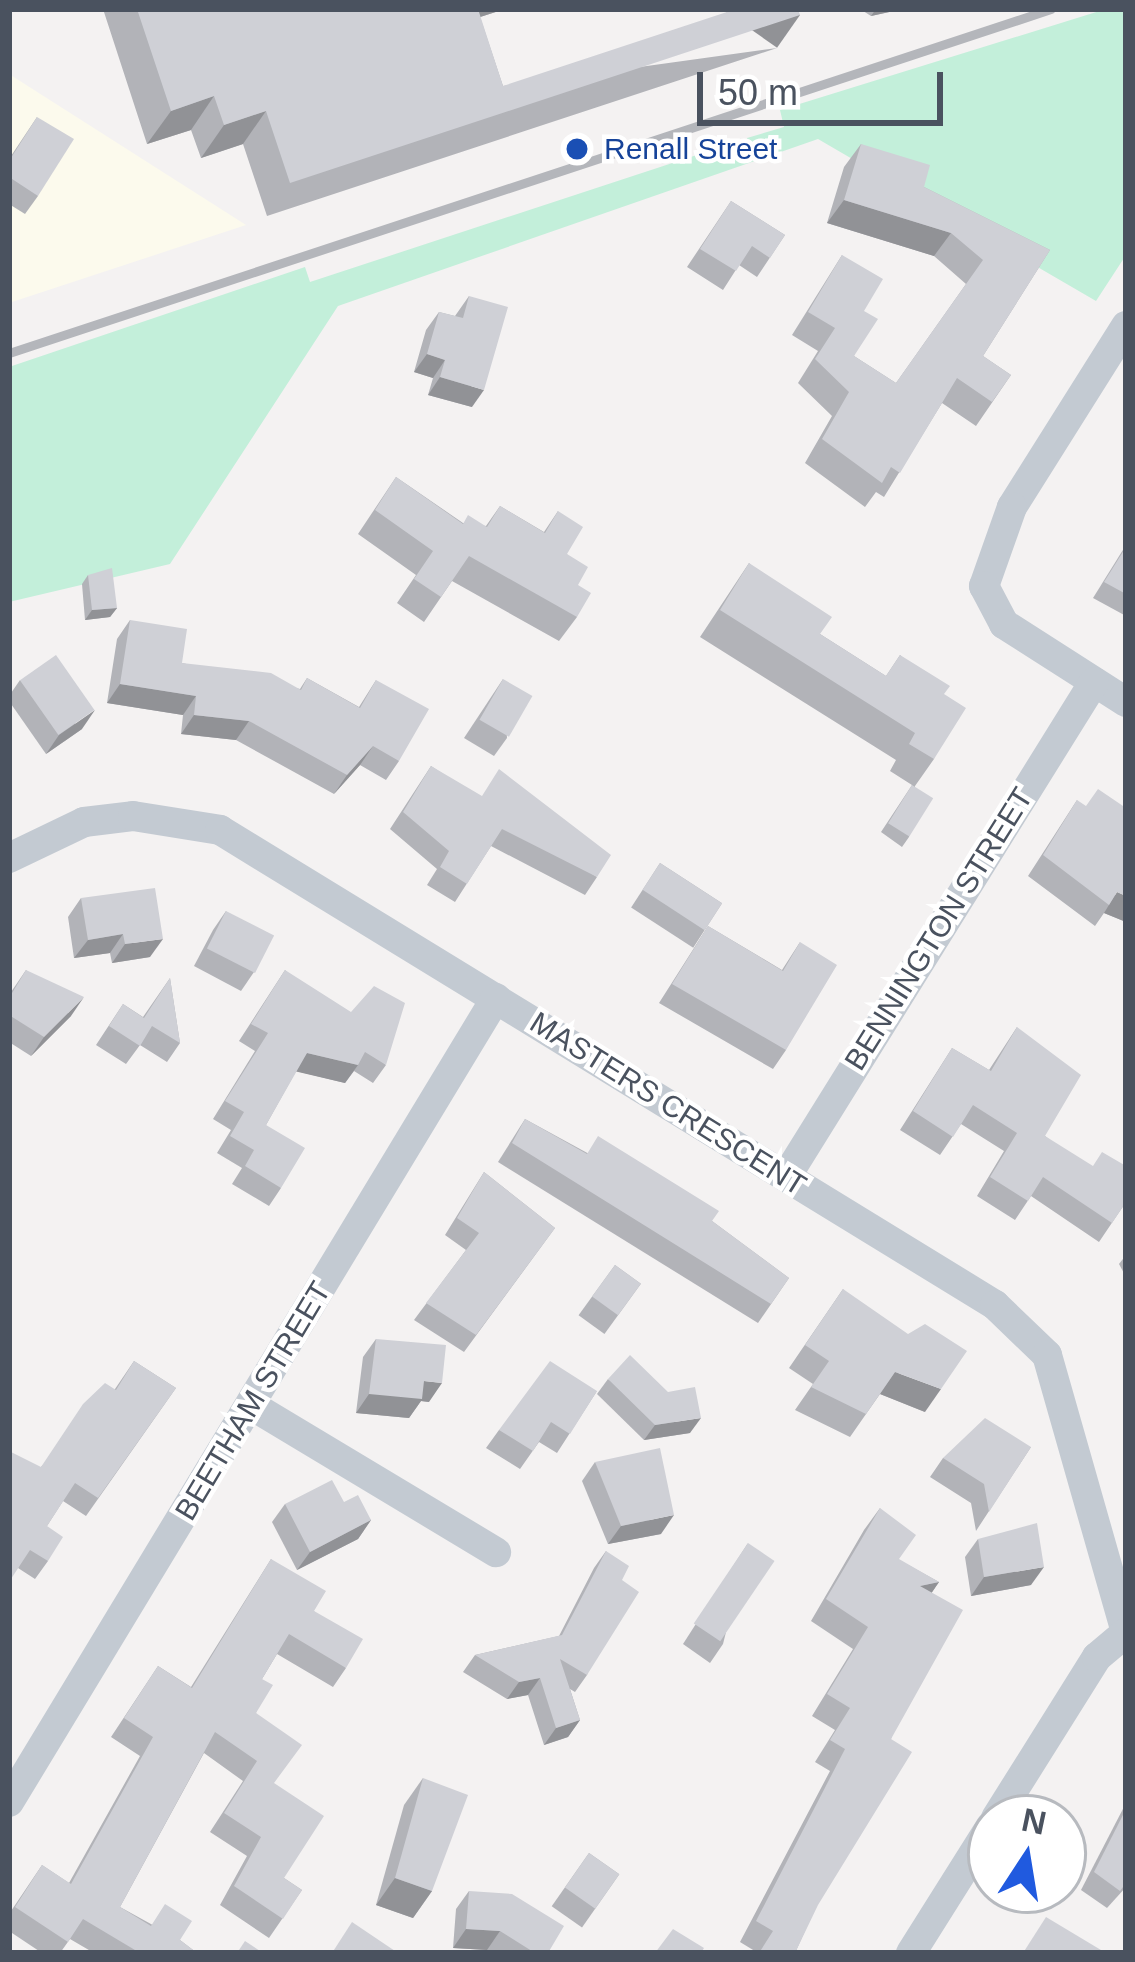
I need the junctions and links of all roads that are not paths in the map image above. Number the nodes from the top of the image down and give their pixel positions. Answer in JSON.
{"nodes":[{"id":1,"x":1126,"y":326,"type":"edge"},
{"id":2,"x":1094,"y":682,"type":"junction"},
{"id":3,"x":1126,"y":702,"type":"edge"},
{"id":4,"x":9,"y":859,"type":"edge"},
{"id":5,"x":496,"y":998,"type":"junction"},
{"id":6,"x":786,"y":1177,"type":"junction"},
{"id":7,"x":251,"y":1405,"type":"junction"},
{"id":8,"x":496,"y":1552,"type":"dead end"},
{"id":9,"x":1126,"y":1633,"type":"edge"},
{"id":10,"x":1011,"y":1794,"type":"edge"},
{"id":11,"x":9,"y":1802,"type":"edge"},
{"id":12,"x":967,"y":1864,"type":"edge"},
{"id":13,"x":910,"y":1953,"type":"edge"}],
"edges":[{"from":1,"to":2,"type":"street"},
{"from":2,"to":3,"type":"street"},
{"from":2,"to":6,"type":"street","name":"BENNINGTON STREET"},
{"from":4,"to":5,"type":"street","name":"MASTERS CRESCENT"},
{"from":5,"to":6,"type":"street","name":"MASTERS CRESCENT"},
{"from":5,"to":7,"type":"street","name":"BEETHAM STREET"},
{"from":6,"to":9,"type":"street","name":"MASTERS CRESCENT"},
{"from":7,"to":8,"type":"street"},
{"from":7,"to":11,"type":"street","name":"BEETHAM STREET"},
{"from":9,"to":10,"type":"street"},
{"from":12,"to":13,"type":"street"}]}
